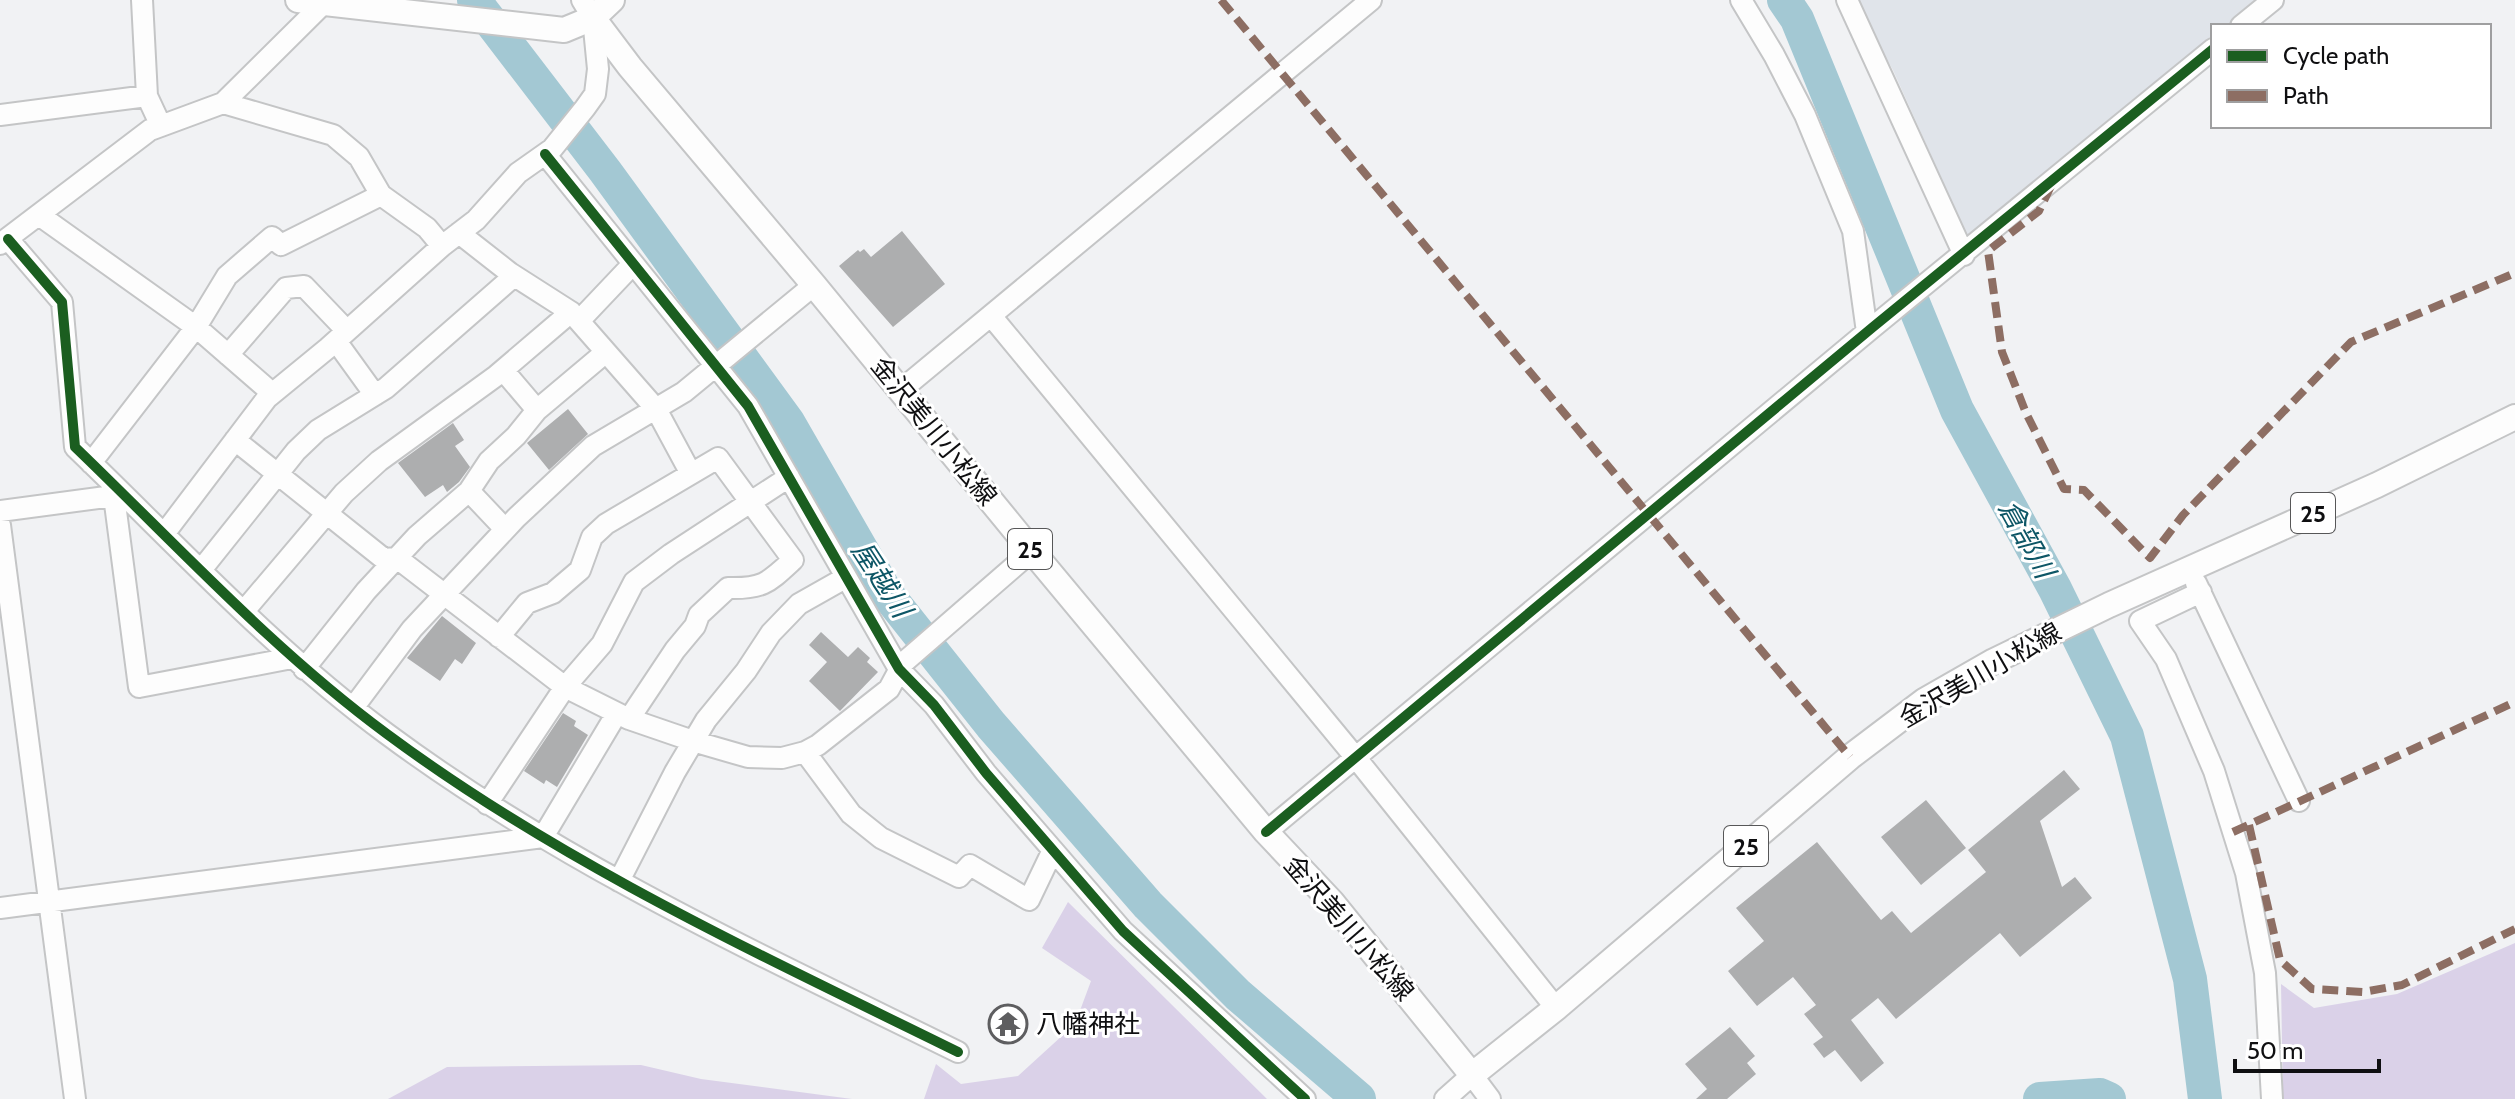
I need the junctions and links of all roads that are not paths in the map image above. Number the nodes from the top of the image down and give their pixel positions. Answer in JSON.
{"nodes":[{"id":1,"x":142,"y":0,"type":"edge"},
{"id":2,"x":298,"y":0,"type":"edge"},
{"id":3,"x":612,"y":0,"type":"edge"},
{"id":4,"x":1371,"y":0,"type":"edge"},
{"id":5,"x":1741,"y":0,"type":"edge"},
{"id":6,"x":1847,"y":0,"type":"edge"},
{"id":7,"x":2273,"y":0,"type":"edge"},
{"id":8,"x":324,"y":3,"type":"junction"},
{"id":9,"x":588,"y":9,"type":"edge"},
{"id":10,"x":2243,"y":24,"type":"edge"},
{"id":11,"x":2211,"y":51,"type":"edge"},
{"id":12,"x":147,"y":96,"type":"junction"},
{"id":13,"x":223,"y":103,"type":"junction"},
{"id":14,"x":0,"y":115,"type":"edge"},
{"id":15,"x":161,"y":126,"type":"junction"},
{"id":16,"x":548,"y":151,"type":"junction"},
{"id":17,"x":381,"y":195,"type":"junction"},
{"id":18,"x":39,"y":215,"type":"junction"},
{"id":19,"x":459,"y":233,"type":"junction"},
{"id":20,"x":4,"y":241,"type":"edge"},
{"id":21,"x":442,"y":246,"type":"junction"},
{"id":22,"x":1964,"y":255,"type":"junction"},
{"id":23,"x":633,"y":264,"type":"junction"},
{"id":24,"x":514,"y":276,"type":"junction"},
{"id":25,"x":814,"y":285,"type":"junction"},
{"id":26,"x":575,"y":317,"type":"junction"},
{"id":27,"x":992,"y":317,"type":"junction"},
{"id":28,"x":196,"y":327,"type":"junction"},
{"id":29,"x":1870,"y":329,"type":"junction"},
{"id":30,"x":341,"y":336,"type":"junction"},
{"id":31,"x":606,"y":352,"type":"junction"},
{"id":32,"x":228,"y":355,"type":"junction"},
{"id":33,"x":718,"y":364,"type":"junction"},
{"id":34,"x":503,"y":370,"type":"junction"},
{"id":35,"x":901,"y":390,"type":"junction"},
{"id":36,"x":272,"y":393,"type":"junction"},
{"id":37,"x":375,"y":395,"type":"junction"},
{"id":38,"x":656,"y":409,"type":"junction"},
{"id":39,"x":537,"y":410,"type":"junction"},
{"id":40,"x":2515,"y":417,"type":"edge"},
{"id":41,"x":235,"y":440,"type":"junction"},
{"id":42,"x":91,"y":463,"type":"junction"},
{"id":43,"x":690,"y":472,"type":"junction"},
{"id":44,"x":278,"y":474,"type":"junction"},
{"id":45,"x":789,"y":477,"type":"junction"},
{"id":46,"x":469,"y":491,"type":"junction"},
{"id":47,"x":118,"y":495,"type":"junction"},
{"id":48,"x":751,"y":503,"type":"junction"},
{"id":49,"x":0,"y":511,"type":"edge"},
{"id":50,"x":327,"y":514,"type":"junction"},
{"id":51,"x":0,"y":525,"type":"edge"},
{"id":52,"x":505,"y":529,"type":"junction"},
{"id":53,"x":164,"y":534,"type":"junction"},
{"id":54,"x":1032,"y":551,"type":"junction"},
{"id":55,"x":397,"y":558,"type":"junction"},
{"id":56,"x":2189,"y":568,"type":"junction"},
{"id":57,"x":201,"y":570,"type":"junction"},
{"id":58,"x":845,"y":578,"type":"junction"},
{"id":59,"x":2201,"y":592,"type":"junction"},
{"id":60,"x":443,"y":595,"type":"junction"},
{"id":61,"x":244,"y":611,"type":"junction"},
{"id":62,"x":499,"y":637,"type":"junction"},
{"id":63,"x":298,"y":664,"type":"junction"},
{"id":64,"x":901,"y":666,"type":"junction"},
{"id":65,"x":565,"y":687,"type":"junction"},
{"id":66,"x":353,"y":708,"type":"junction"},
{"id":67,"x":623,"y":716,"type":"junction"},
{"id":68,"x":693,"y":741,"type":"junction"},
{"id":69,"x":805,"y":752,"type":"junction"},
{"id":70,"x":1356,"y":758,"type":"junction"},
{"id":71,"x":2299,"y":801,"type":"dead end"},
{"id":72,"x":487,"y":804,"type":"junction"},
{"id":73,"x":1266,"y":832,"type":"junction"},
{"id":74,"x":543,"y":837,"type":"junction"},
{"id":75,"x":1052,"y":852,"type":"junction"},
{"id":76,"x":619,"y":881,"type":"junction"},
{"id":77,"x":50,"y":902,"type":"junction"},
{"id":78,"x":0,"y":908,"type":"edge"},
{"id":79,"x":1556,"y":1008,"type":"junction"},
{"id":80,"x":958,"y":1052,"type":"dead end"},
{"id":81,"x":1472,"y":1075,"type":"junction"},
{"id":82,"x":75,"y":1099,"type":"edge"},
{"id":83,"x":1305,"y":1099,"type":"edge"},
{"id":84,"x":1445,"y":1099,"type":"edge"},
{"id":85,"x":1490,"y":1099,"type":"edge"},
{"id":86,"x":2272,"y":1099,"type":"edge"}],
"edges":[{"from":1,"to":12,"type":"street"},
{"from":2,"to":8,"type":"main road"},
{"from":3,"to":9,"type":"main road"},
{"from":4,"to":27,"type":"street"},
{"from":5,"to":29,"type":"street"},
{"from":6,"to":22,"type":"street"},
{"from":7,"to":10,"type":"street"},
{"from":8,"to":9,"type":"main road"},
{"from":8,"to":13,"type":"street"},
{"from":9,"to":16,"type":"street"},
{"from":9,"to":25,"type":"main road","name":"金沢美川小松線","number":"25"},
{"from":11,"to":22,"type":"street"},
{"from":12,"to":14,"type":"street"},
{"from":12,"to":15,"type":"street"},
{"from":13,"to":15,"type":"street"},
{"from":13,"to":17,"type":"street"},
{"from":15,"to":18,"type":"street"},
{"from":16,"to":19,"type":"street"},
{"from":16,"to":23,"type":"street"},
{"from":17,"to":21,"type":"street"},
{"from":17,"to":28,"type":"street"},
{"from":18,"to":20,"type":"street"},
{"from":18,"to":28,"type":"street"},
{"from":19,"to":21,"type":"street"},
{"from":19,"to":24,"type":"street"},
{"from":20,"to":42,"type":"street"},
{"from":21,"to":30,"type":"street"},
{"from":22,"to":29,"type":"street"},
{"from":23,"to":26,"type":"street"},
{"from":23,"to":33,"type":"street"},
{"from":24,"to":26,"type":"street"},
{"from":24,"to":37,"type":"street"},
{"from":25,"to":33,"type":"street"},
{"from":25,"to":35,"type":"main road","name":"金沢美川小松線","number":"25"},
{"from":26,"to":31,"type":"street"},
{"from":26,"to":34,"type":"street"},
{"from":27,"to":35,"type":"street"},
{"from":27,"to":70,"type":"street"},
{"from":28,"to":32,"type":"street"},
{"from":28,"to":42,"type":"street"},
{"from":29,"to":70,"type":"street"},
{"from":30,"to":32,"type":"street"},
{"from":30,"to":36,"type":"street"},
{"from":30,"to":37,"type":"street"},
{"from":31,"to":38,"type":"street"},
{"from":31,"to":39,"type":"street"},
{"from":32,"to":36,"type":"street"},
{"from":33,"to":38,"type":"street"},
{"from":33,"to":45,"type":"street"},
{"from":34,"to":39,"type":"street"},
{"from":34,"to":50,"type":"street"},
{"from":35,"to":54,"type":"main road","name":"金沢美川小松線","number":"25"},
{"from":36,"to":41,"type":"street"},
{"from":37,"to":44,"type":"street"},
{"from":38,"to":43,"type":"street"},
{"from":38,"to":52,"type":"street"},
{"from":39,"to":46,"type":"street"},
{"from":40,"to":56,"type":"main road","name":"金沢美川小松線","number":"25"},
{"from":41,"to":44,"type":"street"},
{"from":41,"to":53,"type":"street"},
{"from":42,"to":47,"type":"street"},
{"from":43,"to":48,"type":"street"},
{"from":43,"to":62,"type":"street"},
{"from":44,"to":50,"type":"street"},
{"from":44,"to":57,"type":"street"},
{"from":45,"to":48,"type":"street"},
{"from":45,"to":58,"type":"street"},
{"from":46,"to":52,"type":"street"},
{"from":46,"to":55,"type":"street"},
{"from":47,"to":49,"type":"street"},
{"from":47,"to":53,"type":"street"},
{"from":47,"to":63,"type":"street"},
{"from":48,"to":65,"type":"street"},
{"from":48,"to":67,"type":"street"},
{"from":50,"to":55,"type":"street"},
{"from":50,"to":61,"type":"street"},
{"from":51,"to":77,"type":"street"},
{"from":52,"to":60,"type":"street"},
{"from":53,"to":57,"type":"street"},
{"from":54,"to":64,"type":"street"},
{"from":54,"to":73,"type":"main road","name":"金沢美川小松線","number":"25"},
{"from":55,"to":60,"type":"street"},
{"from":55,"to":63,"type":"street"},
{"from":56,"to":59,"type":"street"},
{"from":56,"to":79,"type":"main road","name":"金沢美川小松線","number":"25"},
{"from":57,"to":61,"type":"street"},
{"from":58,"to":64,"type":"street"},
{"from":58,"to":68,"type":"street"},
{"from":59,"to":71,"type":"street"},
{"from":59,"to":86,"type":"street"},
{"from":60,"to":62,"type":"street"},
{"from":60,"to":66,"type":"street"},
{"from":61,"to":63,"type":"street"},
{"from":62,"to":65,"type":"street"},
{"from":63,"to":66,"type":"street"},
{"from":64,"to":69,"type":"street"},
{"from":64,"to":75,"type":"street"},
{"from":65,"to":67,"type":"street"},
{"from":65,"to":72,"type":"street"},
{"from":66,"to":72,"type":"street"},
{"from":67,"to":68,"type":"street"},
{"from":67,"to":74,"type":"street"},
{"from":68,"to":69,"type":"street"},
{"from":68,"to":76,"type":"street"},
{"from":69,"to":75,"type":"street"},
{"from":70,"to":73,"type":"street"},
{"from":70,"to":79,"type":"street"},
{"from":72,"to":74,"type":"street"},
{"from":73,"to":81,"type":"main road","name":"金沢美川小松線","number":"25"},
{"from":74,"to":76,"type":"street"},
{"from":74,"to":77,"type":"street"},
{"from":75,"to":83,"type":"street"},
{"from":76,"to":80,"type":"street"},
{"from":77,"to":78,"type":"street"},
{"from":77,"to":82,"type":"street"},
{"from":79,"to":81,"type":"main road","name":"金沢美川小松線","number":"25"},
{"from":81,"to":84,"type":"street"},
{"from":81,"to":85,"type":"street"}]}
